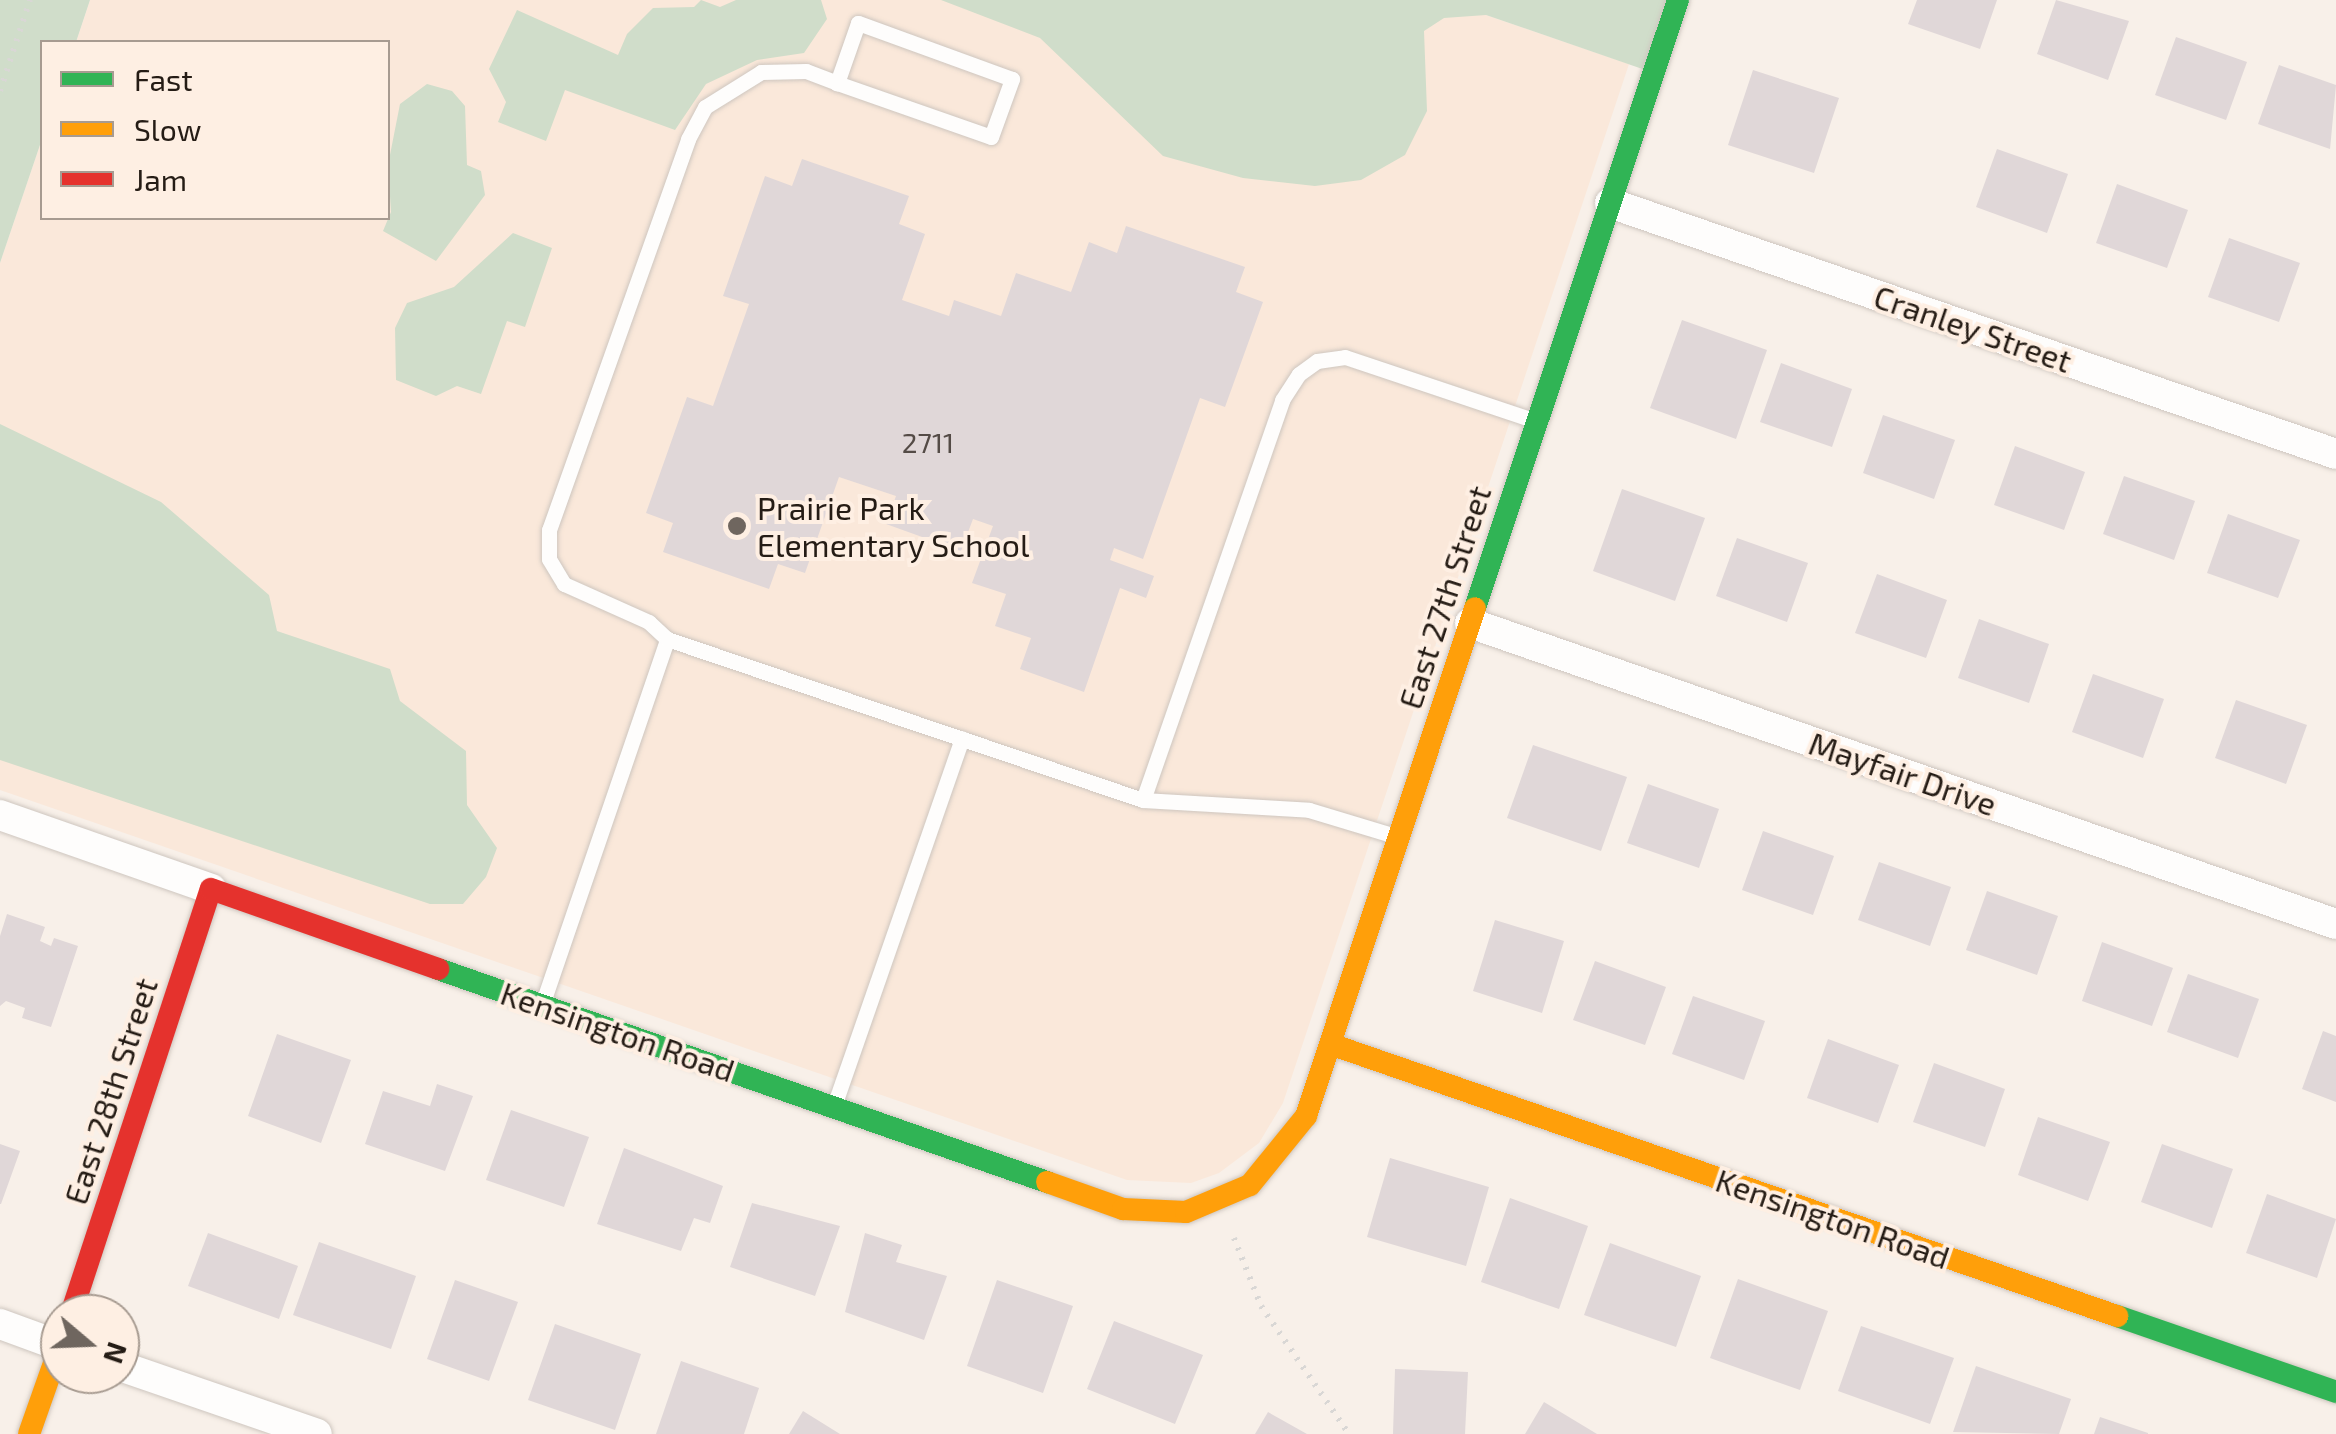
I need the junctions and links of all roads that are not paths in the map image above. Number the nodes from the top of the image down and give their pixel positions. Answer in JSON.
{"nodes":[{"id":1,"x":1678,"y":0,"type":"edge"},
{"id":2,"x":836,"y":83,"type":"junction"},
{"id":3,"x":1610,"y":203,"type":"junction"},
{"id":4,"x":1537,"y":421,"type":"junction"},
{"id":5,"x":2336,"y":454,"type":"edge"},
{"id":6,"x":1470,"y":623,"type":"junction"},
{"id":7,"x":667,"y":639,"type":"junction"},
{"id":8,"x":962,"y":739,"type":"junction"},
{"id":9,"x":1144,"y":800,"type":"junction"},
{"id":10,"x":0,"y":815,"type":"edge"},
{"id":11,"x":1398,"y":837,"type":"junction"},
{"id":12,"x":211,"y":888,"type":"junction"},
{"id":13,"x":2336,"y":924,"type":"edge"},
{"id":14,"x":542,"y":1005,"type":"junction"},
{"id":15,"x":1330,"y":1044,"type":"junction"},
{"id":16,"x":834,"y":1107,"type":"junction"},
{"id":17,"x":1238,"y":1194,"type":"joint"},
{"id":18,"x":78,"y":1294,"type":"edge"},
{"id":19,"x":0,"y":1324,"type":"edge"},
{"id":20,"x":40,"y":1339,"type":"edge"},
{"id":21,"x":140,"y":1373,"type":"edge"},
{"id":22,"x":2336,"y":1392,"type":"edge"},
{"id":23,"x":43,"y":1394,"type":"edge"},
{"id":24,"x":29,"y":1434,"type":"edge"},
{"id":25,"x":316,"y":1434,"type":"edge"}],
"edges":[{"from":1,"to":3,"type":"street","name":"East 27th Street"},
{"from":2,"to":2,"type":"lane"},
{"from":2,"to":7,"type":"lane"},
{"from":3,"to":4,"type":"street","name":"East 27th Street"},
{"from":3,"to":5,"type":"street","name":"Cranley Street"},
{"from":4,"to":6,"type":"street","name":"East 27th Street"},
{"from":4,"to":9,"type":"lane"},
{"from":6,"to":11,"type":"street","name":"East 27th Street"},
{"from":6,"to":13,"type":"street","name":"Mayfair Drive"},
{"from":7,"to":8,"type":"lane"},
{"from":7,"to":14,"type":"lane"},
{"from":8,"to":9,"type":"lane"},
{"from":8,"to":16,"type":"lane"},
{"from":9,"to":11,"type":"lane"},
{"from":10,"to":12,"type":"street","name":"Kensington Road"},
{"from":11,"to":15,"type":"street","name":"East 27th Street"},
{"from":12,"to":14,"type":"street","name":"Kensington Road"},
{"from":12,"to":18,"type":"street","name":"East 28th Street"},
{"from":14,"to":16,"type":"street","name":"Kensington Road"},
{"from":15,"to":17,"type":"street","name":"East 27th Street"},
{"from":15,"to":22,"type":"street","name":"Kensington Road"},
{"from":16,"to":17,"type":"street","name":"Kensington Road"},
{"from":19,"to":20,"type":"street"},
{"from":21,"to":25,"type":"street"},
{"from":23,"to":24,"type":"street"}]}
